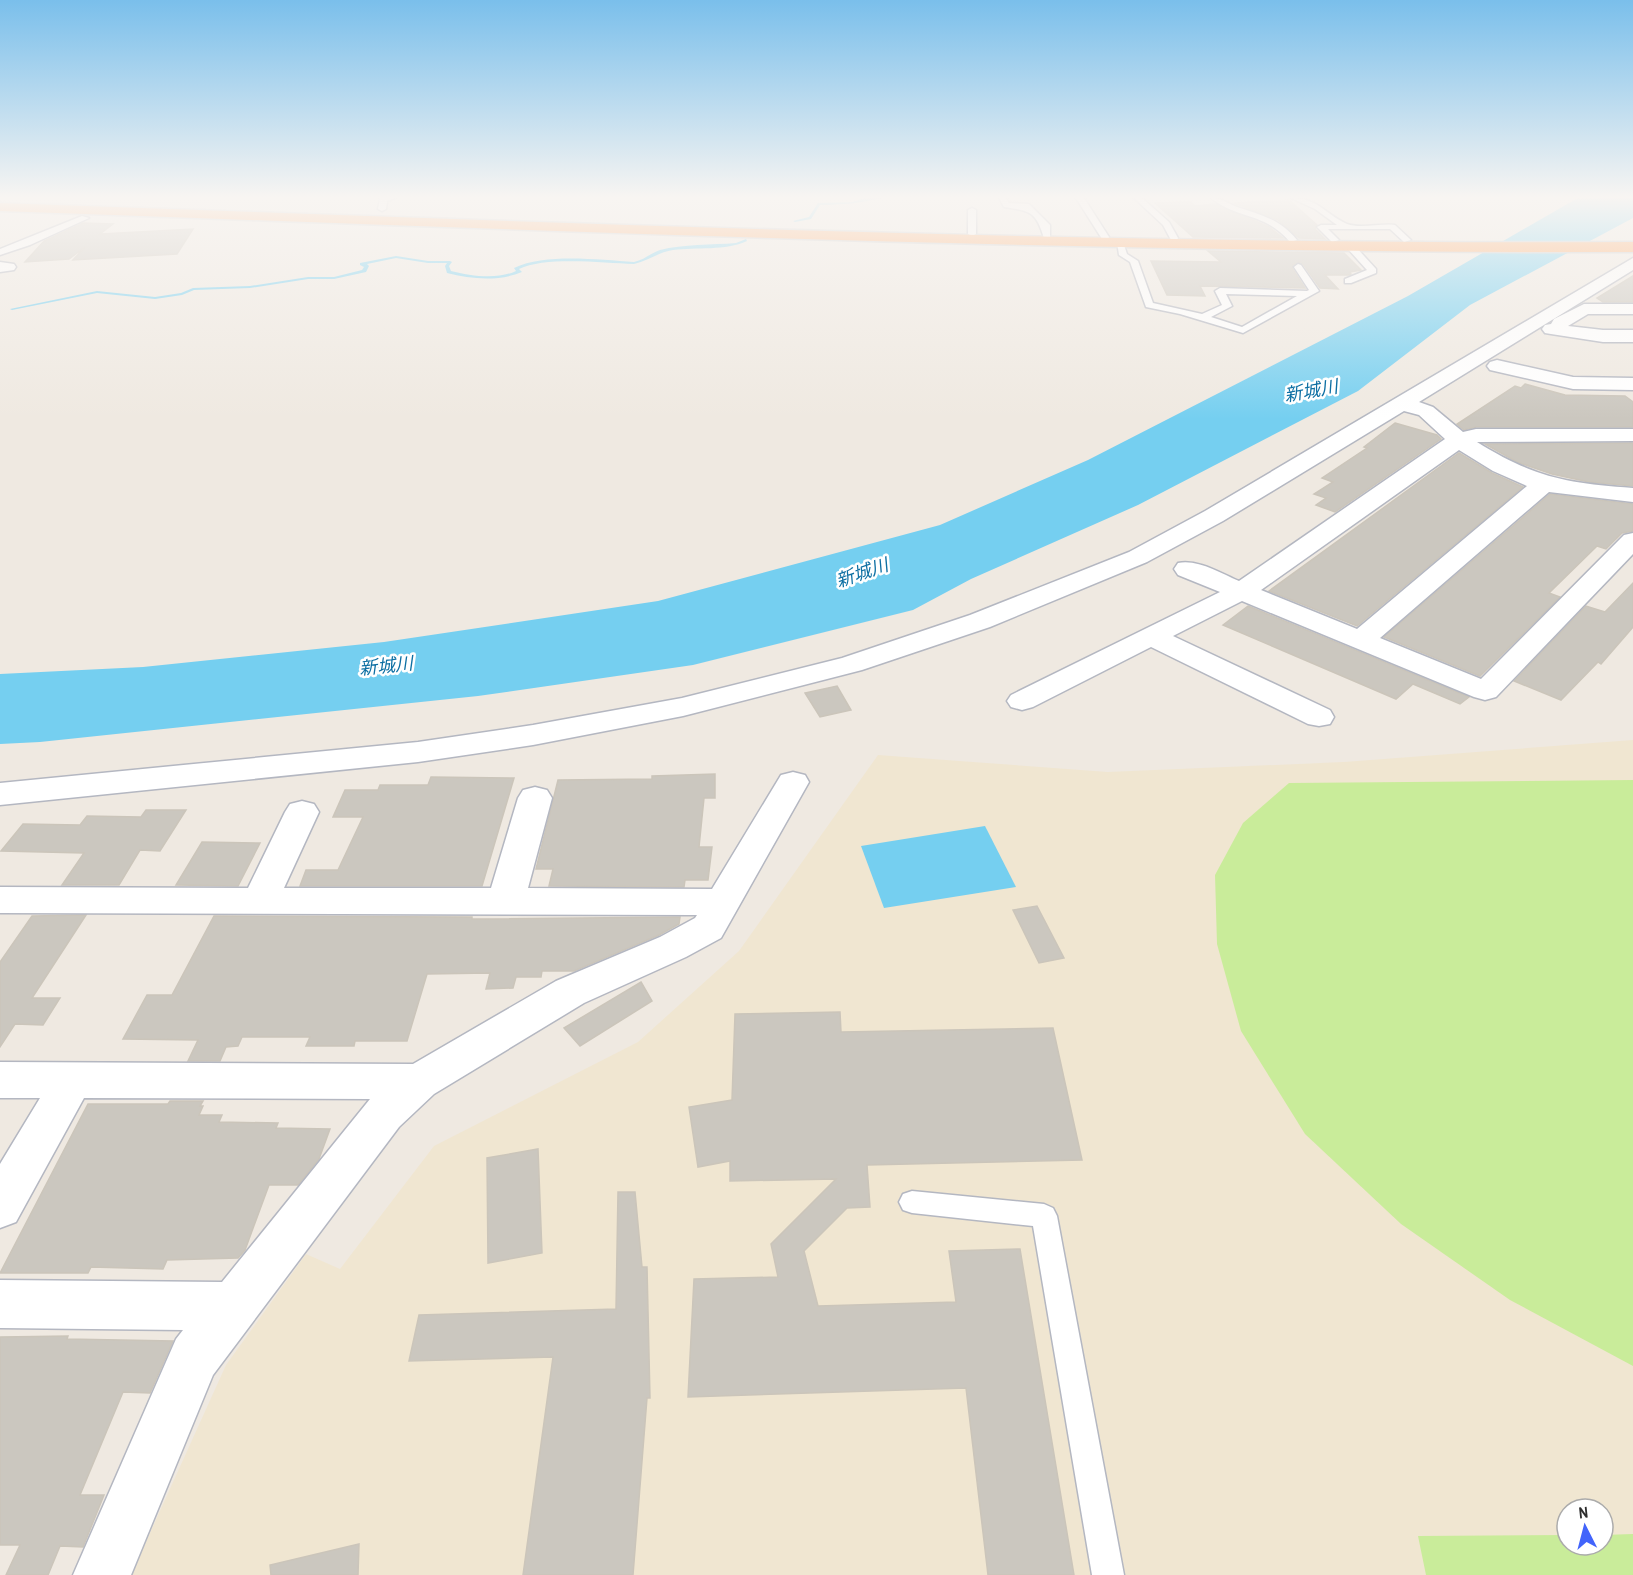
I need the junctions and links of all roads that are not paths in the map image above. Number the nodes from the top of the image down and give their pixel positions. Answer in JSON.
{"nodes":[{"id":1,"x":1138,"y":272,"type":"edge"},
{"id":2,"x":1301,"y":272,"type":"edge"},
{"id":3,"x":1373,"y":272,"type":"edge"},
{"id":4,"x":1620,"y":272,"type":"edge"},
{"id":5,"x":1348,"y":282,"type":"dead end"},
{"id":6,"x":1309,"y":294,"type":"junction"},
{"id":7,"x":1633,"y":309,"type":"edge"},
{"id":8,"x":1203,"y":317,"type":"junction"},
{"id":9,"x":1551,"y":329,"type":"junction"},
{"id":10,"x":1633,"y":336,"type":"edge"},
{"id":11,"x":1497,"y":366,"type":"junction"},
{"id":12,"x":1470,"y":383,"type":"dead end"},
{"id":13,"x":1633,"y":384,"type":"edge"},
{"id":14,"x":1424,"y":405,"type":"junction"},
{"id":15,"x":1633,"y":435,"type":"edge"},
{"id":16,"x":1459,"y":440,"type":"junction"},
{"id":17,"x":1544,"y":484,"type":"junction"},
{"id":18,"x":1633,"y":495,"type":"edge"},
{"id":19,"x":1633,"y":540,"type":"edge"},
{"id":20,"x":1187,"y":569,"type":"dead end"},
{"id":21,"x":1240,"y":592,"type":"junction"},
{"id":22,"x":1152,"y":637,"type":"junction"},
{"id":23,"x":1359,"y":641,"type":"junction"},
{"id":24,"x":1023,"y":701,"type":"dead end"},
{"id":25,"x":1318,"y":717,"type":"dead end"},
{"id":26,"x":793,"y":782,"type":"dead end"},
{"id":27,"x":0,"y":794,"type":"edge"},
{"id":28,"x":534,"y":798,"type":"dead end"},
{"id":29,"x":302,"y":812,"type":"dead end"},
{"id":30,"x":0,"y":900,"type":"edge"},
{"id":31,"x":260,"y":901,"type":"junction"},
{"id":32,"x":506,"y":901,"type":"junction"},
{"id":33,"x":723,"y":902,"type":"junction"},
{"id":34,"x":73,"y":1079,"type":"junction"},
{"id":35,"x":0,"y":1080,"type":"edge"},
{"id":36,"x":419,"y":1082,"type":"junction"},
{"id":37,"x":912,"y":1202,"type":"dead end"},
{"id":38,"x":0,"y":1207,"type":"edge"},
{"id":39,"x":0,"y":1304,"type":"edge"},
{"id":40,"x":235,"y":1306,"type":"junction"},
{"id":41,"x":102,"y":1575,"type":"edge"},
{"id":42,"x":1108,"y":1575,"type":"edge"}],
"edges":[{"from":1,"to":8,"type":"lane"},
{"from":2,"to":6,"type":"lane"},
{"from":3,"to":5,"type":"lane"},
{"from":4,"to":14,"type":"street"},
{"from":6,"to":8,"type":"lane"},
{"from":6,"to":8,"type":"lane"},
{"from":7,"to":9,"type":"street"},
{"from":9,"to":10,"type":"street"},
{"from":9,"to":11,"type":"street"},
{"from":11,"to":12,"type":"street"},
{"from":11,"to":13,"type":"street"},
{"from":14,"to":16,"type":"street"},
{"from":14,"to":27,"type":"street"},
{"from":15,"to":16,"type":"street"},
{"from":16,"to":17,"type":"street"},
{"from":16,"to":21,"type":"street"},
{"from":17,"to":18,"type":"street"},
{"from":17,"to":23,"type":"street"},
{"from":19,"to":23,"type":"street"},
{"from":20,"to":21,"type":"street"},
{"from":21,"to":22,"type":"street"},
{"from":21,"to":23,"type":"street"},
{"from":22,"to":24,"type":"street"},
{"from":22,"to":25,"type":"street"},
{"from":26,"to":33,"type":"street"},
{"from":28,"to":32,"type":"street"},
{"from":29,"to":31,"type":"street"},
{"from":30,"to":31,"type":"street"},
{"from":31,"to":32,"type":"street"},
{"from":32,"to":33,"type":"street"},
{"from":33,"to":36,"type":"street"},
{"from":34,"to":35,"type":"street"},
{"from":34,"to":36,"type":"street"},
{"from":34,"to":38,"type":"street"},
{"from":36,"to":40,"type":"street"},
{"from":37,"to":42,"type":"lane"},
{"from":39,"to":40,"type":"street"},
{"from":40,"to":41,"type":"street"}]}
